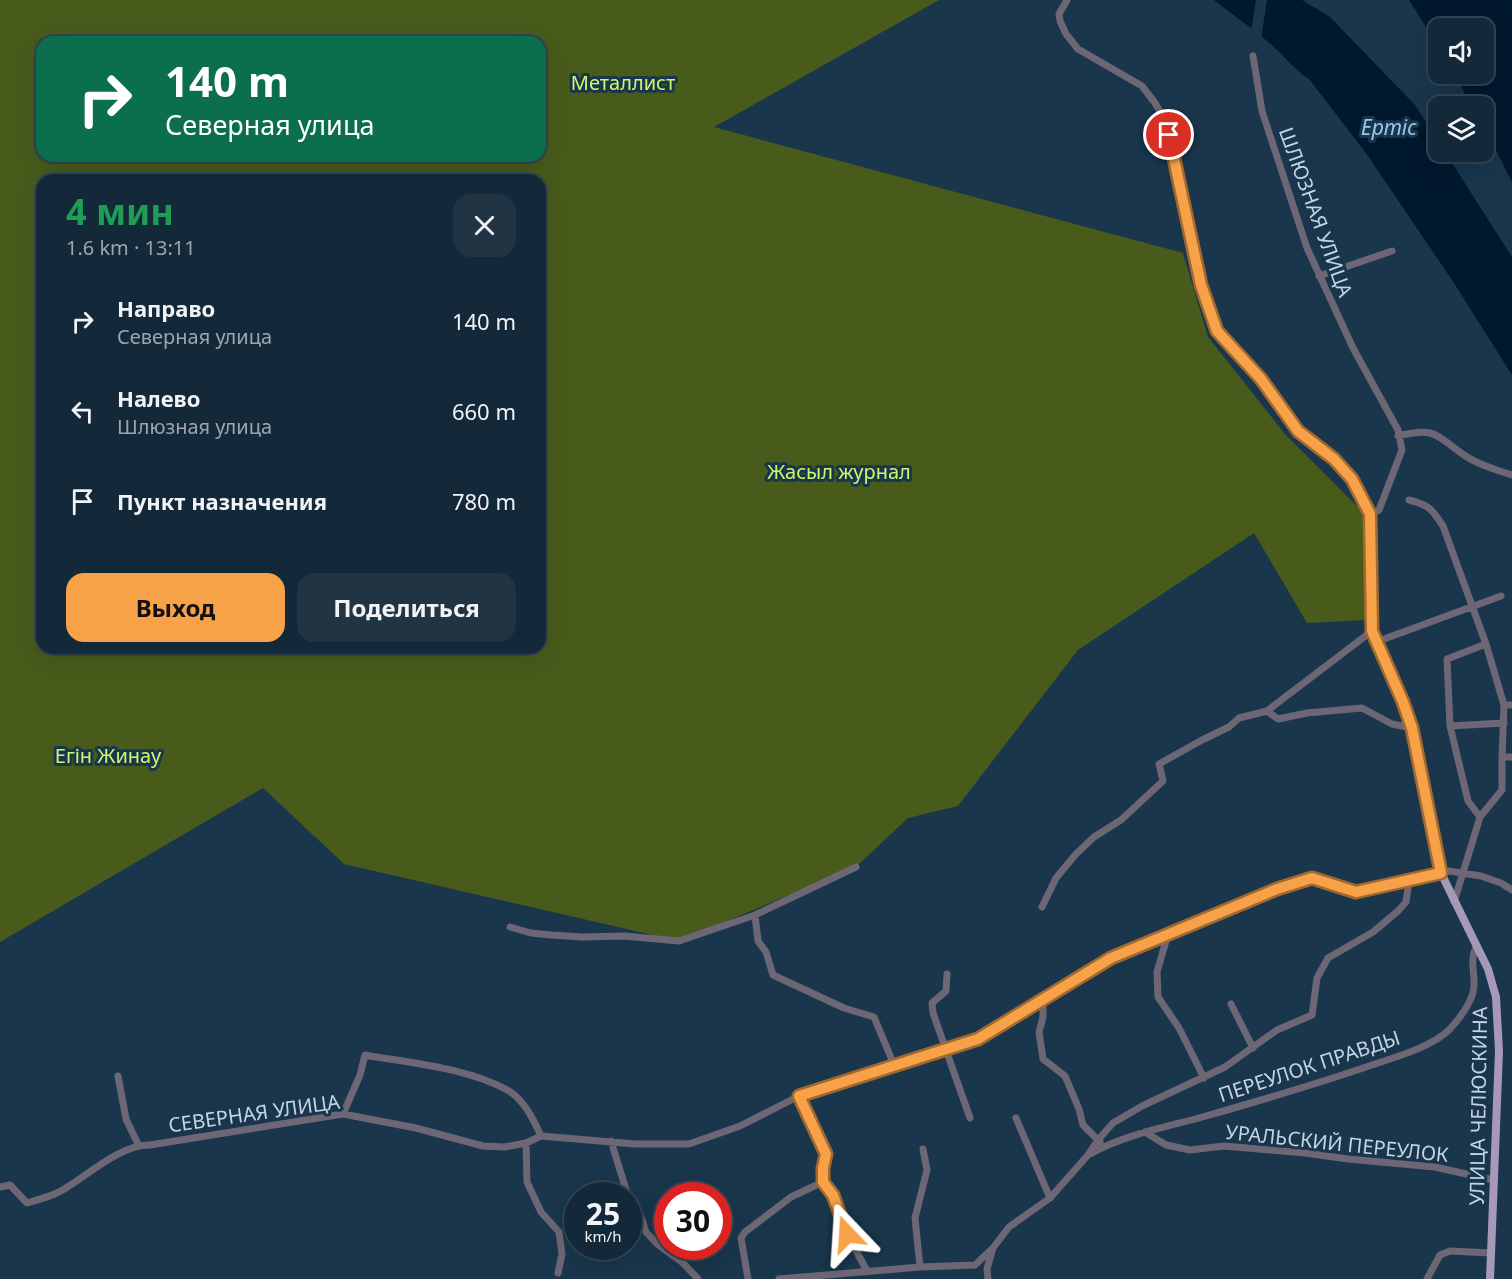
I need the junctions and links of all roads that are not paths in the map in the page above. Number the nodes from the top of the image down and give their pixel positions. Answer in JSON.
{"nodes":[{"id":1,"x":1067,"y":0,"type":"edge"},
{"id":2,"x":1253,"y":56,"type":"dead end"},
{"id":3,"x":1392,"y":251,"type":"dead end"},
{"id":4,"x":1319,"y":276,"type":"junction"},
{"id":5,"x":1398,"y":436,"type":"junction"},
{"id":6,"x":1512,"y":475,"type":"edge"},
{"id":7,"x":1409,"y":500,"type":"dead end"},
{"id":8,"x":1370,"y":514,"type":"junction"},
{"id":9,"x":1501,"y":596,"type":"dead end"},
{"id":10,"x":1471,"y":606,"type":"junction"},
{"id":11,"x":1372,"y":631,"type":"junction"},
{"id":12,"x":1376,"y":642,"type":"junction"},
{"id":13,"x":1486,"y":644,"type":"junction"},
{"id":14,"x":1503,"y":705,"type":"junction"},
{"id":15,"x":1512,"y":705,"type":"edge"},
{"id":16,"x":1267,"y":711,"type":"junction"},
{"id":17,"x":1504,"y":723,"type":"junction"},
{"id":18,"x":1450,"y":726,"type":"junction"},
{"id":19,"x":1412,"y":728,"type":"junction"},
{"id":20,"x":1503,"y":757,"type":"junction"},
{"id":21,"x":1512,"y":757,"type":"edge"},
{"id":22,"x":1480,"y":817,"type":"junction"},
{"id":23,"x":856,"y":867,"type":"dead end"},
{"id":24,"x":1441,"y":873,"type":"junction"},
{"id":25,"x":1464,"y":874,"type":"junction"},
{"id":26,"x":1409,"y":881,"type":"junction"},
{"id":27,"x":1512,"y":890,"type":"edge"},
{"id":28,"x":1454,"y":902,"type":"junction"},
{"id":29,"x":1042,"y":907,"type":"dead end"},
{"id":30,"x":755,"y":915,"type":"junction"},
{"id":31,"x":510,"y":927,"type":"dead end"},
{"id":32,"x":1168,"y":934,"type":"junction"},
{"id":33,"x":1477,"y":946,"type":"junction"},
{"id":34,"x":947,"y":974,"type":"dead end"},
{"id":35,"x":1043,"y":999,"type":"junction"},
{"id":36,"x":1231,"y":1004,"type":"dead end"},
{"id":37,"x":1253,"y":1048,"type":"junction"},
{"id":38,"x":944,"y":1049,"type":"junction"},
{"id":39,"x":894,"y":1065,"type":"junction"},
{"id":40,"x":118,"y":1076,"type":"dead end"},
{"id":41,"x":1204,"y":1078,"type":"junction"},
{"id":42,"x":799,"y":1096,"type":"junction"},
{"id":43,"x":343,"y":1114,"type":"junction"},
{"id":44,"x":970,"y":1118,"type":"dead end"},
{"id":45,"x":1016,"y":1118,"type":"dead end"},
{"id":46,"x":1145,"y":1132,"type":"junction"},
{"id":47,"x":541,"y":1137,"type":"junction"},
{"id":48,"x":1098,"y":1140,"type":"junction"},
{"id":49,"x":612,"y":1141,"type":"junction"},
{"id":50,"x":526,"y":1143,"type":"junction"},
{"id":51,"x":138,"y":1144,"type":"junction"},
{"id":52,"x":1106,"y":1145,"type":"junction"},
{"id":53,"x":923,"y":1149,"type":"dead end"},
{"id":54,"x":1088,"y":1155,"type":"junction"},
{"id":55,"x":1493,"y":1180,"type":"junction"},
{"id":56,"x":623,"y":1182,"type":"edge"},
{"id":57,"x":823,"y":1182,"type":"junction"},
{"id":58,"x":0,"y":1187,"type":"edge"},
{"id":59,"x":1050,"y":1198,"type":"junction"},
{"id":60,"x":642,"y":1220,"type":"edge"},
{"id":61,"x":993,"y":1248,"type":"junction"},
{"id":62,"x":1491,"y":1253,"type":"junction"},
{"id":63,"x":920,"y":1267,"type":"junction"},
{"id":64,"x":867,"y":1271,"type":"junction"},
{"id":65,"x":558,"y":1273,"type":"dead end"},
{"id":66,"x":698,"y":1279,"type":"edge"},
{"id":67,"x":748,"y":1279,"type":"edge"},
{"id":68,"x":779,"y":1279,"type":"edge"},
{"id":69,"x":988,"y":1279,"type":"edge"},
{"id":70,"x":1427,"y":1279,"type":"edge"},
{"id":71,"x":1490,"y":1279,"type":"edge"}],
"edges":[{"from":1,"to":8,"type":"street"},
{"from":2,"to":4,"type":"street","name":"ШЛЮЗНАЯ УЛИЦА"},
{"from":3,"to":4,"type":"street"},
{"from":4,"to":5,"type":"street","name":"ШЛЮЗНАЯ УЛИЦА"},
{"from":5,"to":6,"type":"street"},
{"from":5,"to":8,"type":"street","name":"ШЛЮЗНАЯ УЛИЦА"},
{"from":7,"to":10,"type":"street"},
{"from":8,"to":11,"type":"street"},
{"from":9,"to":10,"type":"street"},
{"from":10,"to":12,"type":"street"},
{"from":10,"to":13,"type":"street"},
{"from":11,"to":12,"type":"street"},
{"from":11,"to":16,"type":"street"},
{"from":12,"to":19,"type":"street"},
{"from":13,"to":14,"type":"street"},
{"from":13,"to":18,"type":"street"},
{"from":14,"to":15,"type":"street"},
{"from":14,"to":17,"type":"street"},
{"from":16,"to":19,"type":"street"},
{"from":16,"to":29,"type":"street"},
{"from":17,"to":18,"type":"street"},
{"from":17,"to":20,"type":"street"},
{"from":18,"to":22,"type":"street"},
{"from":19,"to":24,"type":"street"},
{"from":20,"to":21,"type":"street"},
{"from":20,"to":22,"type":"street"},
{"from":22,"to":25,"type":"street"},
{"from":23,"to":30,"type":"street"},
{"from":24,"to":25,"type":"street"},
{"from":24,"to":26,"type":"street","name":"СЕВЕРНАЯ УЛИЦА"},
{"from":24,"to":28,"type":"main road","name":"УЛИЦА ЧЕЛЮСКИНА"},
{"from":25,"to":27,"type":"street"},
{"from":25,"to":28,"type":"street"},
{"from":26,"to":32,"type":"street","name":"СЕВЕРНАЯ УЛИЦА"},
{"from":26,"to":37,"type":"street"},
{"from":28,"to":33,"type":"main road","name":"УЛИЦА ЧЕЛЮСКИНА"},
{"from":30,"to":31,"type":"street"},
{"from":30,"to":39,"type":"street"},
{"from":32,"to":35,"type":"street","name":"СЕВЕРНАЯ УЛИЦА"},
{"from":32,"to":41,"type":"street"},
{"from":33,"to":46,"type":"street","name":"ПЕРЕУЛОК ПРАВДЫ"},
{"from":33,"to":55,"type":"main road","name":"УЛИЦА ЧЕЛЮСКИНА"},
{"from":34,"to":38,"type":"street"},
{"from":35,"to":38,"type":"street","name":"СЕВЕРНАЯ УЛИЦА"},
{"from":35,"to":48,"type":"street"},
{"from":36,"to":37,"type":"street"},
{"from":37,"to":41,"type":"street"},
{"from":38,"to":39,"type":"street","name":"СЕВЕРНАЯ УЛИЦА"},
{"from":38,"to":44,"type":"street"},
{"from":39,"to":42,"type":"street","name":"СЕВЕРНАЯ УЛИЦА"},
{"from":40,"to":51,"type":"street"},
{"from":41,"to":48,"type":"street"},
{"from":42,"to":49,"type":"street","name":"СЕВЕРНАЯ УЛИЦА"},
{"from":42,"to":57,"type":"street"},
{"from":43,"to":47,"type":"street"},
{"from":43,"to":50,"type":"street","name":"СЕВЕРНАЯ УЛИЦА"},
{"from":43,"to":51,"type":"street","name":"СЕВЕРНАЯ УЛИЦА"},
{"from":45,"to":59,"type":"street"},
{"from":46,"to":52,"type":"street","name":"ПЕРЕУЛОК ПРАВДЫ"},
{"from":46,"to":55,"type":"street","name":"УРАЛЬСКИЙ ПЕРЕУЛОК"},
{"from":47,"to":49,"type":"street","name":"СЕВЕРНАЯ УЛИЦА"},
{"from":47,"to":50,"type":"street","name":"СЕВЕРНАЯ УЛИЦА"},
{"from":48,"to":52,"type":"street"},
{"from":48,"to":54,"type":"street"},
{"from":49,"to":56,"type":"street"},
{"from":50,"to":65,"type":"street"},
{"from":51,"to":58,"type":"street","name":"СЕВЕРНАЯ УЛИЦА"},
{"from":52,"to":54,"type":"street","name":"ПЕРЕУЛОК ПРАВДЫ"},
{"from":53,"to":63,"type":"street"},
{"from":54,"to":59,"type":"street"},
{"from":55,"to":62,"type":"main road","name":"УЛИЦА ЧЕЛЮСКИНА"},
{"from":57,"to":64,"type":"street"},
{"from":57,"to":67,"type":"street"},
{"from":59,"to":61,"type":"street"},
{"from":60,"to":66,"type":"street"},
{"from":61,"to":63,"type":"street"},
{"from":61,"to":69,"type":"street"},
{"from":62,"to":70,"type":"street"},
{"from":62,"to":71,"type":"main road","name":"УЛИЦА ЧЕЛЮСКИНА"},
{"from":63,"to":64,"type":"street"},
{"from":64,"to":68,"type":"street"}]}
